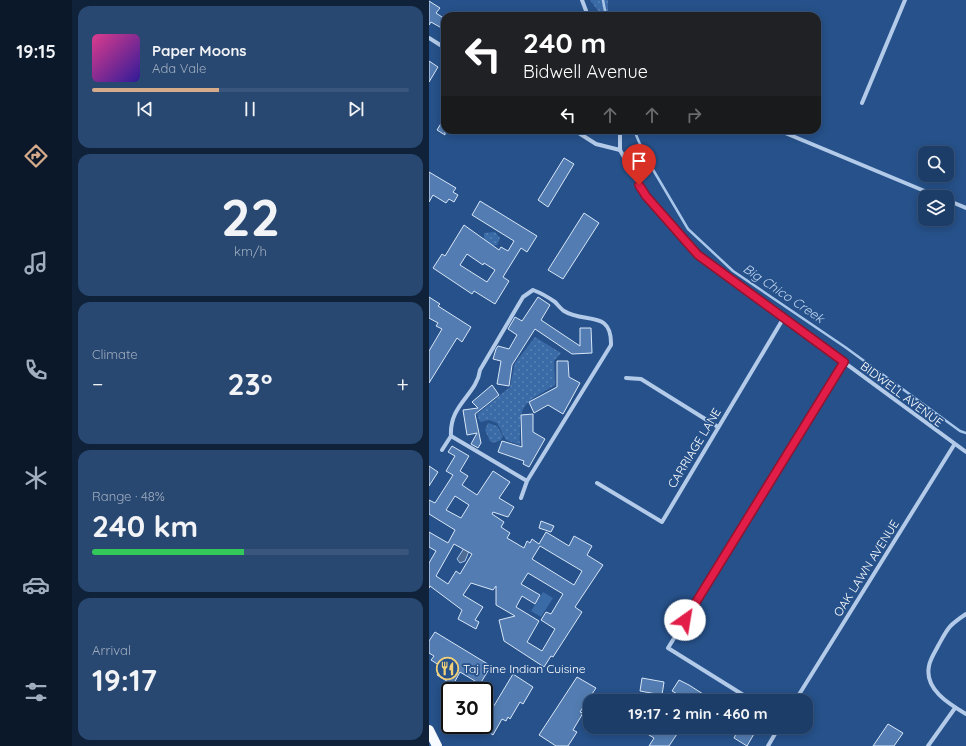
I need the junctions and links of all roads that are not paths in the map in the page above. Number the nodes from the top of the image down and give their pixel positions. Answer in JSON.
{"nodes":[{"id":1,"x":583,"y":0,"type":"edge"},
{"id":2,"x":905,"y":0,"type":"edge"},
{"id":3,"x":587,"y":12,"type":"edge"},
{"id":4,"x":429,"y":38,"type":"edge"},
{"id":5,"x":441,"y":46,"type":"edge"},
{"id":6,"x":862,"y":103,"type":"dead end"},
{"id":7,"x":580,"y":134,"type":"edge"},
{"id":8,"x":620,"y":134,"type":"edge"},
{"id":9,"x":788,"y":134,"type":"edge"},
{"id":10,"x":620,"y":150,"type":"junction"},
{"id":11,"x":922,"y":190,"type":"edge"},
{"id":12,"x":954,"y":203,"type":"edge"},
{"id":13,"x":966,"y":208,"type":"edge"},
{"id":14,"x":783,"y":319,"type":"junction"},
{"id":15,"x":844,"y":362,"type":"junction"},
{"id":16,"x":626,"y":378,"type":"dead end"},
{"id":17,"x":718,"y":427,"type":"junction"},
{"id":18,"x":451,"y":436,"type":"junction"},
{"id":19,"x":954,"y":445,"type":"junction"},
{"id":20,"x":442,"y":450,"type":"dead end"},
{"id":21,"x":966,"y":452,"type":"edge"},
{"id":22,"x":527,"y":481,"type":"junction"},
{"id":23,"x":597,"y":483,"type":"dead end"},
{"id":24,"x":521,"y":498,"type":"dead end"},
{"id":25,"x":966,"y":614,"type":"edge"},
{"id":26,"x":742,"y":694,"type":"edge"},
{"id":27,"x":799,"y":694,"type":"edge"},
{"id":28,"x":955,"y":708,"type":"junction"},
{"id":29,"x":966,"y":714,"type":"edge"},
{"id":30,"x":429,"y":730,"type":"edge"},
{"id":31,"x":775,"y":734,"type":"edge"},
{"id":32,"x":437,"y":746,"type":"edge"},
{"id":33,"x":768,"y":746,"type":"edge"},
{"id":34,"x":928,"y":746,"type":"edge"}],
"edges":[{"from":1,"to":3,"type":"street"},
{"from":2,"to":6,"type":"street"},
{"from":4,"to":5,"type":"street"},
{"from":7,"to":10,"type":"street"},
{"from":8,"to":10,"type":"street","name":"BIDWELL AVENUE"},
{"from":9,"to":11,"type":"street"},
{"from":10,"to":14,"type":"street","name":"BIDWELL AVENUE"},
{"from":12,"to":13,"type":"street"},
{"from":14,"to":15,"type":"street","name":"BIDWELL AVENUE"},
{"from":14,"to":17,"type":"street","name":"CARRIAGE LANE"},
{"from":15,"to":19,"type":"street","name":"BIDWELL AVENUE"},
{"from":15,"to":26,"type":"street"},
{"from":16,"to":17,"type":"street"},
{"from":17,"to":23,"type":"street","name":"CARRIAGE LANE"},
{"from":18,"to":20,"type":"street"},
{"from":18,"to":22,"type":"street"},
{"from":18,"to":22,"type":"street"},
{"from":19,"to":21,"type":"street","name":"BIDWELL AVENUE"},
{"from":19,"to":27,"type":"street","name":"OAK LAWN AVENUE"},
{"from":22,"to":24,"type":"street"},
{"from":25,"to":28,"type":"street"},
{"from":28,"to":29,"type":"street"},
{"from":28,"to":34,"type":"street"},
{"from":30,"to":32,"type":"main road"},
{"from":31,"to":33,"type":"street"}]}
